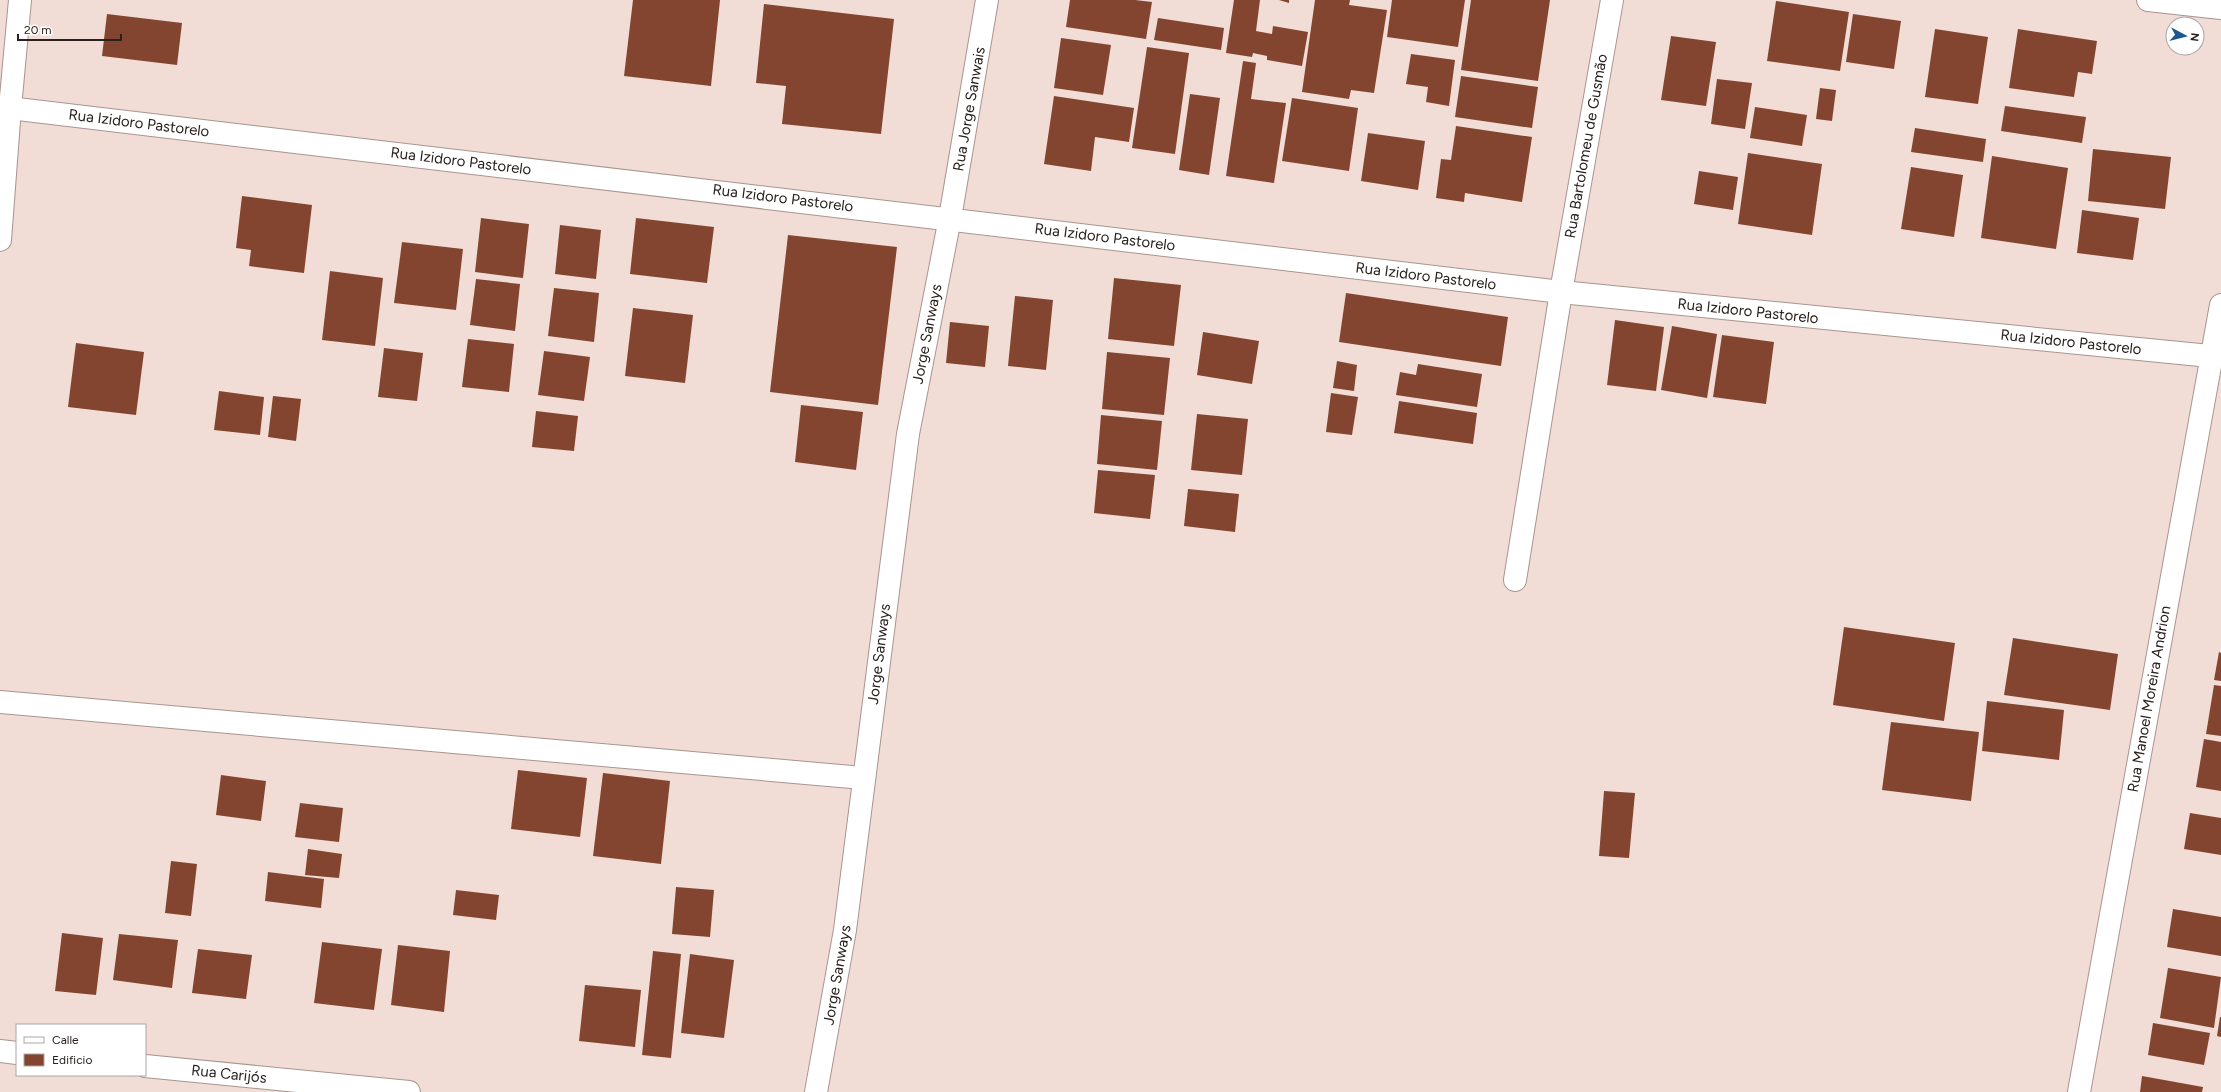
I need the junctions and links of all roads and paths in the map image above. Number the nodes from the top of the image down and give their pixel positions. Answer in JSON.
{"nodes":[{"id":1,"x":20,"y":0,"type":"edge"},
{"id":2,"x":987,"y":0,"type":"edge"},
{"id":3,"x":1612,"y":0,"type":"edge"},
{"id":4,"x":2148,"y":0,"type":"edge"},
{"id":5,"x":2221,"y":8,"type":"edge"},
{"id":6,"x":5,"y":107,"type":"edge"},
{"id":7,"x":950,"y":218,"type":"junction"},
{"id":8,"x":0,"y":240,"type":"edge"},
{"id":9,"x":1561,"y":292,"type":"junction"},
{"id":10,"x":2221,"y":305,"type":"edge"},
{"id":11,"x":2210,"y":356,"type":"junction"},
{"id":12,"x":1515,"y":580,"type":"dead end"},
{"id":13,"x":0,"y":702,"type":"edge"},
{"id":14,"x":863,"y":778,"type":"junction"},
{"id":15,"x":0,"y":1051,"type":"edge"},
{"id":16,"x":16,"y":1053,"type":"edge"},
{"id":17,"x":146,"y":1066,"type":"edge"},
{"id":18,"x":409,"y":1092,"type":"edge"},
{"id":19,"x":816,"y":1092,"type":"edge"},
{"id":20,"x":2079,"y":1092,"type":"edge"}],
"edges":[{"from":1,"to":6,"type":"street"},
{"from":2,"to":7,"type":"street","name":"Rua Jorge Sanwais"},
{"from":3,"to":9,"type":"street","name":"Rua Bartolomeu de Gusmão"},
{"from":4,"to":5,"type":"street"},
{"from":6,"to":7,"type":"street","name":"Rua Izidoro Pastorelo"},
{"from":6,"to":8,"type":"street"},
{"from":7,"to":9,"type":"street","name":"Rua Izidoro Pastorelo"},
{"from":7,"to":14,"type":"street","name":"Jorge Sanways"},
{"from":9,"to":11,"type":"street","name":"Rua Izidoro Pastorelo"},
{"from":9,"to":12,"type":"street","name":"Rua Bartolomeu de Gusmão"},
{"from":10,"to":11,"type":"street","name":"Rua Manoel Moreira Andrion"},
{"from":11,"to":20,"type":"street","name":"Rua Manoel Moreira Andrion"},
{"from":13,"to":14,"type":"street"},
{"from":14,"to":19,"type":"street","name":"Jorge Sanways"},
{"from":15,"to":16,"type":"street"},
{"from":17,"to":18,"type":"street","name":"Rua Carijós"}]}
